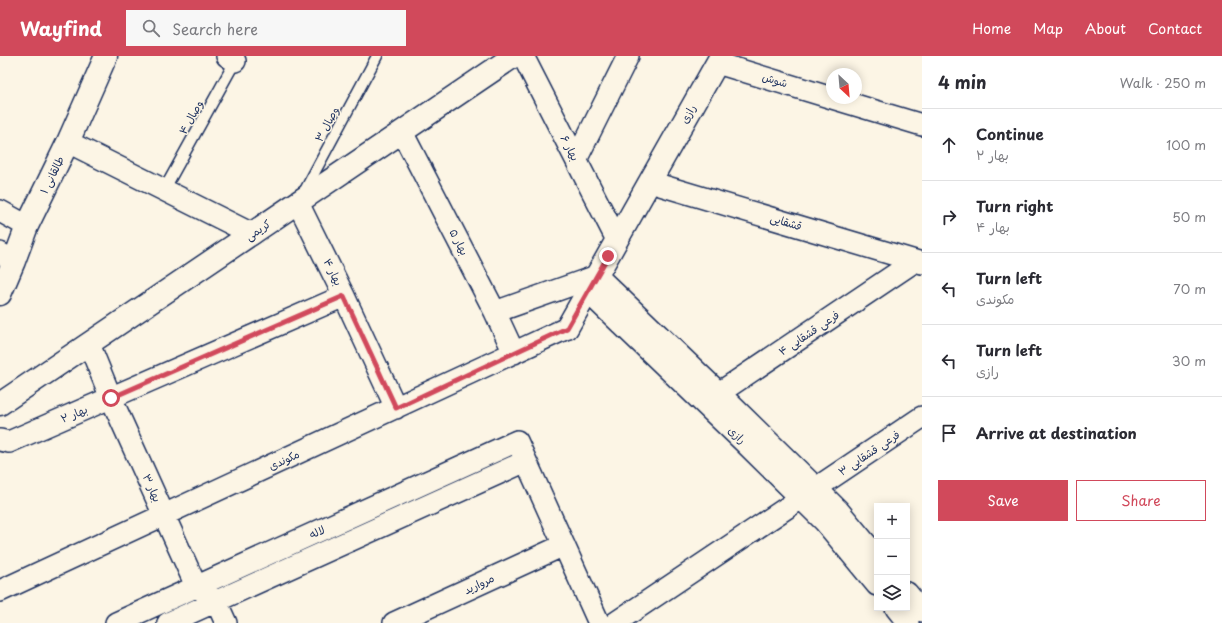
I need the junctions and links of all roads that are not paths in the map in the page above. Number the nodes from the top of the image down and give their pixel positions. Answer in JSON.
{"nodes":[{"id":1,"x":106,"y":56,"type":"edge"},
{"id":2,"x":377,"y":56,"type":"edge"},
{"id":3,"x":514,"y":56,"type":"edge"},
{"id":4,"x":523,"y":56,"type":"edge"},
{"id":5,"x":628,"y":56,"type":"edge"},
{"id":6,"x":233,"y":58,"type":"edge"},
{"id":7,"x":719,"y":59,"type":"edge"},
{"id":8,"x":826,"y":96,"type":"edge"},
{"id":9,"x":852,"y":104,"type":"edge"},
{"id":10,"x":922,"y":125,"type":"edge"},
{"id":11,"x":402,"y":132,"type":"junction"},
{"id":12,"x":68,"y":142,"type":"junction"},
{"id":13,"x":576,"y":160,"type":"junction"},
{"id":14,"x":650,"y":182,"type":"junction"},
{"id":15,"x":164,"y":190,"type":"junction"},
{"id":16,"x":298,"y":203,"type":"junction"},
{"id":17,"x":0,"y":211,"type":"edge"},
{"id":18,"x":27,"y":226,"type":"junction"},
{"id":19,"x":252,"y":234,"type":"junction"},
{"id":20,"x":617,"y":240,"type":"junction"},
{"id":21,"x":7,"y":257,"type":"edge"},
{"id":22,"x":919,"y":262,"type":"edge"},
{"id":23,"x":592,"y":284,"type":"junction"},
{"id":24,"x":0,"y":294,"type":"edge"},
{"id":25,"x":344,"y":296,"type":"junction"},
{"id":26,"x":495,"y":312,"type":"junction"},
{"id":27,"x":567,"y":328,"type":"joint"},
{"id":28,"x":89,"y":344,"type":"junction"},
{"id":29,"x":514,"y":353,"type":"junction"},
{"id":30,"x":710,"y":397,"type":"junction"},
{"id":31,"x":111,"y":398,"type":"junction"},
{"id":32,"x":0,"y":404,"type":"edge"},
{"id":33,"x":396,"y":408,"type":"junction"},
{"id":34,"x":922,"y":417,"type":"edge"},
{"id":35,"x":0,"y":440,"type":"edge"},
{"id":36,"x":526,"y":462,"type":"junction"},
{"id":37,"x":808,"y":493,"type":"junction"},
{"id":38,"x":164,"y":515,"type":"junction"},
{"id":39,"x":564,"y":545,"type":"junction"},
{"id":40,"x":867,"y":555,"type":"edge"},
{"id":41,"x":874,"y":576,"type":"edge"},
{"id":42,"x":196,"y":586,"type":"junction"},
{"id":43,"x":0,"y":591,"type":"edge"},
{"id":44,"x":216,"y":601,"type":"junction"},
{"id":45,"x":116,"y":623,"type":"edge"},
{"id":46,"x":168,"y":623,"type":"edge"},
{"id":47,"x":226,"y":623,"type":"edge"},
{"id":48,"x":394,"y":623,"type":"edge"},
{"id":49,"x":599,"y":623,"type":"edge"},
{"id":50,"x":615,"y":623,"type":"edge"}],
"edges":[{"from":1,"to":12,"type":"street","name":"طالقانی ۱"},
{"from":2,"to":16,"type":"lane","name":"وصال ۳"},
{"from":3,"to":11,"type":"street","name":"کریمی"},
{"from":4,"to":13,"type":"street","name":"بهار ۶"},
{"from":5,"to":13,"type":"street"},
{"from":6,"to":15,"type":"lane","name":"وصال ۴"},
{"from":7,"to":8,"type":"street","name":"شوش"},
{"from":7,"to":14,"type":"street","name":"رازی"},
{"from":9,"to":10,"type":"street","name":"شوش"},
{"from":11,"to":16,"type":"street","name":"کریمی"},
{"from":11,"to":26,"type":"street","name":"بهار ۵"},
{"from":12,"to":15,"type":"street"},
{"from":12,"to":18,"type":"street","name":"طالقانی ۱"},
{"from":13,"to":20,"type":"street","name":"بهار ۶"},
{"from":14,"to":20,"type":"street","name":"رازی"},
{"from":14,"to":22,"type":"street","name":"قشقایی"},
{"from":15,"to":19,"type":"street"},
{"from":16,"to":19,"type":"street","name":"کریمی"},
{"from":16,"to":25,"type":"street","name":"بهار ۴"},
{"from":17,"to":18,"type":"street"},
{"from":18,"to":21,"type":"street","name":"طالقانی ۱"},
{"from":19,"to":28,"type":"street","name":"کریمی"},
{"from":20,"to":23,"type":"street","name":"رازی"},
{"from":21,"to":24,"type":"street","name":"طالقانی ۱"},
{"from":22,"to":30,"type":"street","name":"فرعی قشقایی ۴"},
{"from":23,"to":26,"type":"street"},
{"from":23,"to":27,"type":"street","name":"رازی"},
{"from":23,"to":30,"type":"street","name":"رازی"},
{"from":25,"to":31,"type":"street","name":"بهار ۲"},
{"from":25,"to":33,"type":"street","name":"بهار ۴"},
{"from":26,"to":29,"type":"street","name":"بهار ۵"},
{"from":27,"to":29,"type":"street","name":"مکوندی"},
{"from":28,"to":31,"type":"street","name":"بهار ۳"},
{"from":28,"to":32,"type":"street","name":"کریمی"},
{"from":29,"to":33,"type":"street","name":"مکوندی"},
{"from":30,"to":37,"type":"street","name":"رازی"},
{"from":31,"to":35,"type":"street","name":"بهار ۲"},
{"from":31,"to":38,"type":"street","name":"بهار ۳"},
{"from":33,"to":38,"type":"street","name":"مکوندی"},
{"from":34,"to":37,"type":"street","name":"فرعی قشقایی ۳"},
{"from":36,"to":39,"type":"street"},
{"from":36,"to":42,"type":"street","name":"لاله"},
{"from":36,"to":44,"type":"street","name":"لاله"},
{"from":37,"to":40,"type":"street","name":"رازی"},
{"from":37,"to":50,"type":"street","name":"فرعی قشقایی ۳"},
{"from":38,"to":42,"type":"street","name":"بهار ۳"},
{"from":38,"to":43,"type":"street","name":"مکوندی"},
{"from":39,"to":48,"type":"street","name":"مروارید"},
{"from":39,"to":49,"type":"street"},
{"from":40,"to":41,"type":"street","name":"رازی"},
{"from":42,"to":44,"type":"street","name":"بهار ۳"},
{"from":42,"to":45,"type":"street","name":"لاله"},
{"from":44,"to":46,"type":"street","name":"لاله"},
{"from":44,"to":47,"type":"street","name":"بهار ۳"}]}
